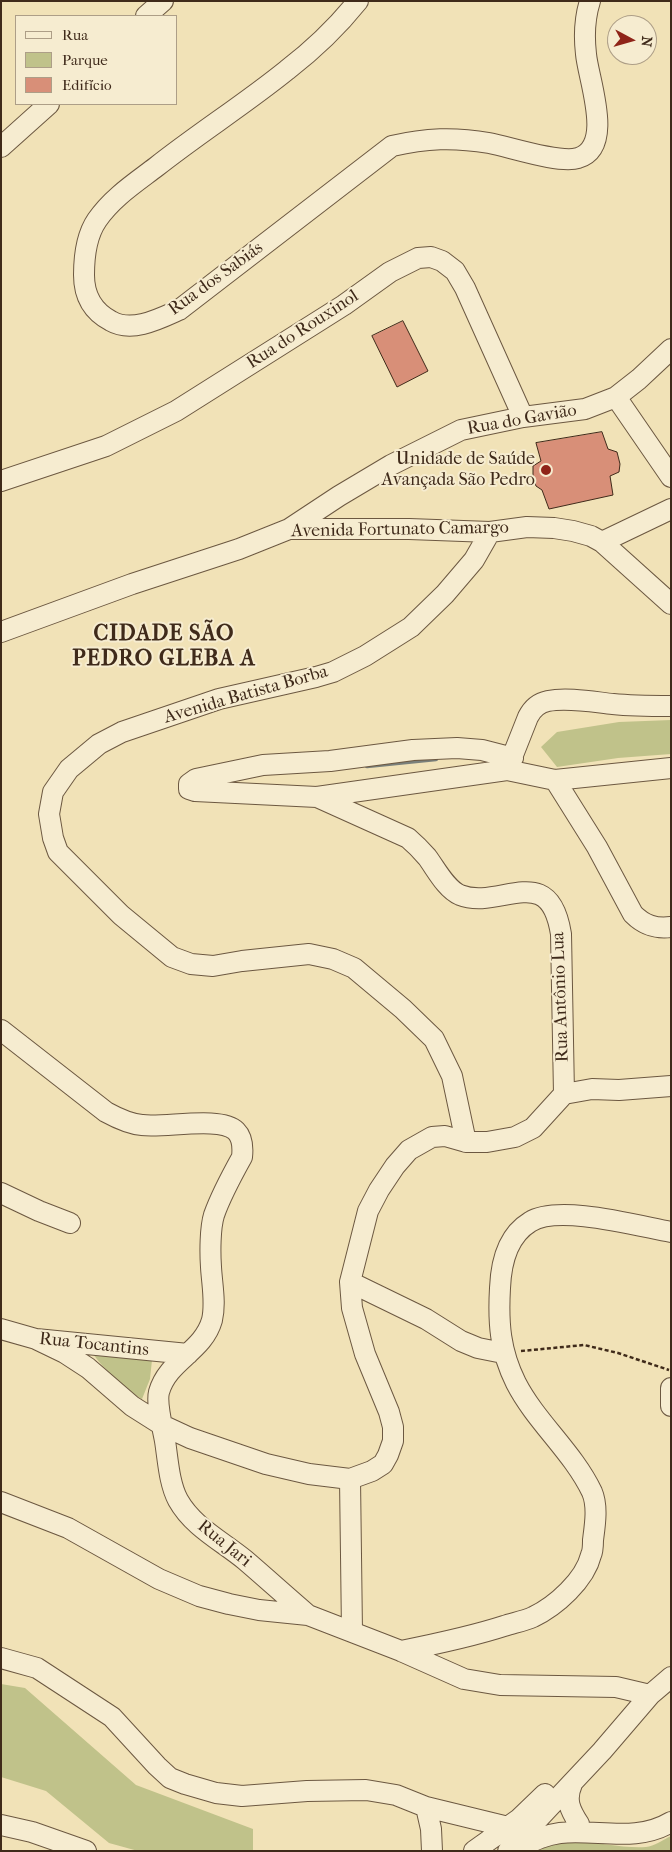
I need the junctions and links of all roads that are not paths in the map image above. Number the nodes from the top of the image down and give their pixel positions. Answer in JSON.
{"nodes":[{"id":1,"x":163,"y":1,"type":"edge"},
{"id":2,"x":358,"y":1,"type":"edge"},
{"id":3,"x":590,"y":1,"type":"edge"},
{"id":4,"x":147,"y":15,"type":"edge"},
{"id":5,"x":48,"y":105,"type":"edge"},
{"id":6,"x":1,"y":147,"type":"edge"},
{"id":7,"x":671,"y":348,"type":"edge"},
{"id":8,"x":616,"y":397,"type":"junction"},
{"id":9,"x":523,"y":417,"type":"junction"},
{"id":10,"x":671,"y":477,"type":"edge"},
{"id":11,"x":1,"y":481,"type":"edge"},
{"id":12,"x":671,"y":509,"type":"edge"},
{"id":13,"x":289,"y":530,"type":"junction"},
{"id":14,"x":490,"y":532,"type":"junction"},
{"id":15,"x":602,"y":542,"type":"junction"},
{"id":16,"x":671,"y":604,"type":"edge"},
{"id":17,"x":1,"y":632,"type":"edge"},
{"id":18,"x":671,"y":706,"type":"edge"},
{"id":19,"x":510,"y":764,"type":"junction"},
{"id":20,"x":671,"y":768,"type":"edge"},
{"id":21,"x":555,"y":780,"type":"junction"},
{"id":22,"x":317,"y":797,"type":"junction"},
{"id":23,"x":671,"y":927,"type":"edge"},
{"id":24,"x":1,"y":1030,"type":"edge"},
{"id":25,"x":671,"y":1086,"type":"edge"},
{"id":26,"x":564,"y":1094,"type":"junction"},
{"id":27,"x":466,"y":1142,"type":"junction"},
{"id":28,"x":1,"y":1193,"type":"edge"},
{"id":29,"x":70,"y":1223,"type":"dead end"},
{"id":30,"x":671,"y":1232,"type":"edge"},
{"id":31,"x":350,"y":1282,"type":"junction"},
{"id":32,"x":1,"y":1329,"type":"edge"},
{"id":33,"x":36,"y":1339,"type":"junction"},
{"id":34,"x":503,"y":1353,"type":"junction"},
{"id":35,"x":188,"y":1354,"type":"junction"},
{"id":36,"x":671,"y":1388,"type":"edge"},
{"id":37,"x":671,"y":1406,"type":"edge"},
{"id":38,"x":162,"y":1425,"type":"junction"},
{"id":39,"x":350,"y":1479,"type":"junction"},
{"id":40,"x":1,"y":1502,"type":"edge"},
{"id":41,"x":308,"y":1615,"type":"junction"},
{"id":42,"x":352,"y":1632,"type":"junction"},
{"id":43,"x":401,"y":1651,"type":"junction"},
{"id":44,"x":1,"y":1658,"type":"edge"},
{"id":45,"x":671,"y":1678,"type":"edge"},
{"id":46,"x":650,"y":1694,"type":"junction"},
{"id":47,"x":602,"y":1751,"type":"junction"},
{"id":48,"x":572,"y":1784,"type":"junction"},
{"id":49,"x":426,"y":1807,"type":"junction"},
{"id":50,"x":522,"y":1822,"type":"junction"},
{"id":51,"x":671,"y":1822,"type":"edge"},
{"id":52,"x":579,"y":1824,"type":"junction"},
{"id":53,"x":1,"y":1826,"type":"edge"},
{"id":54,"x":609,"y":1834,"type":"junction"},
{"id":55,"x":483,"y":1848,"type":"edge"},
{"id":56,"x":86,"y":1851,"type":"edge"},
{"id":57,"x":432,"y":1851,"type":"edge"},
{"id":58,"x":508,"y":1851,"type":"edge"},
{"id":59,"x":512,"y":1851,"type":"edge"}],
"edges":[{"from":1,"to":4,"type":"street"},
{"from":2,"to":3,"type":"street","name":"Rua dos Sabiás"},
{"from":5,"to":6,"type":"street"},
{"from":7,"to":8,"type":"street","name":"Rua do Gavião"},
{"from":8,"to":9,"type":"street","name":"Rua do Gavião"},
{"from":8,"to":10,"type":"street"},
{"from":9,"to":11,"type":"street","name":"Rua do Rouxinol"},
{"from":9,"to":13,"type":"street","name":"Rua do Gavião"},
{"from":12,"to":15,"type":"street"},
{"from":13,"to":14,"type":"street","name":"Avenida Fortunato Camargo"},
{"from":13,"to":17,"type":"street","name":"Avenida Fortunato Camargo"},
{"from":14,"to":15,"type":"street","name":"Avenida Fortunato Camargo"},
{"from":14,"to":27,"type":"street","name":"Avenida Batista Borba"},
{"from":15,"to":16,"type":"street","name":"Avenida Fortunato Camargo"},
{"from":18,"to":19,"type":"street"},
{"from":19,"to":21,"type":"street"},
{"from":19,"to":22,"type":"street"},
{"from":19,"to":22,"type":"street"},
{"from":20,"to":21,"type":"street"},
{"from":21,"to":23,"type":"street"},
{"from":22,"to":26,"type":"street","name":"Rua Antônio Lua"},
{"from":24,"to":35,"type":"street","name":"Rua Jari"},
{"from":25,"to":26,"type":"street"},
{"from":26,"to":27,"type":"street"},
{"from":27,"to":31,"type":"street"},
{"from":28,"to":29,"type":"street"},
{"from":30,"to":34,"type":"street"},
{"from":31,"to":34,"type":"street"},
{"from":31,"to":39,"type":"street"},
{"from":32,"to":33,"type":"street","name":"Rua Tocantins"},
{"from":33,"to":35,"type":"street","name":"Rua Tocantins"},
{"from":33,"to":38,"type":"street"},
{"from":34,"to":43,"type":"street"},
{"from":35,"to":38,"type":"street","name":"Rua Jari"},
{"from":36,"to":37,"type":"street"},
{"from":38,"to":39,"type":"street"},
{"from":38,"to":41,"type":"street","name":"Rua Jari"},
{"from":39,"to":42,"type":"street"},
{"from":40,"to":41,"type":"street"},
{"from":41,"to":42,"type":"street"},
{"from":42,"to":43,"type":"street"},
{"from":43,"to":46,"type":"street"},
{"from":44,"to":49,"type":"street"},
{"from":45,"to":46,"type":"street"},
{"from":46,"to":47,"type":"street"},
{"from":47,"to":48,"type":"street"},
{"from":47,"to":50,"type":"street"},
{"from":48,"to":50,"type":"street"},
{"from":48,"to":52,"type":"street"},
{"from":49,"to":50,"type":"street"},
{"from":49,"to":57,"type":"street"},
{"from":50,"to":52,"type":"street"},
{"from":50,"to":55,"type":"street"},
{"from":50,"to":58,"type":"street"},
{"from":51,"to":54,"type":"street"},
{"from":52,"to":54,"type":"street"},
{"from":53,"to":56,"type":"street"},
{"from":54,"to":59,"type":"street"}]}
